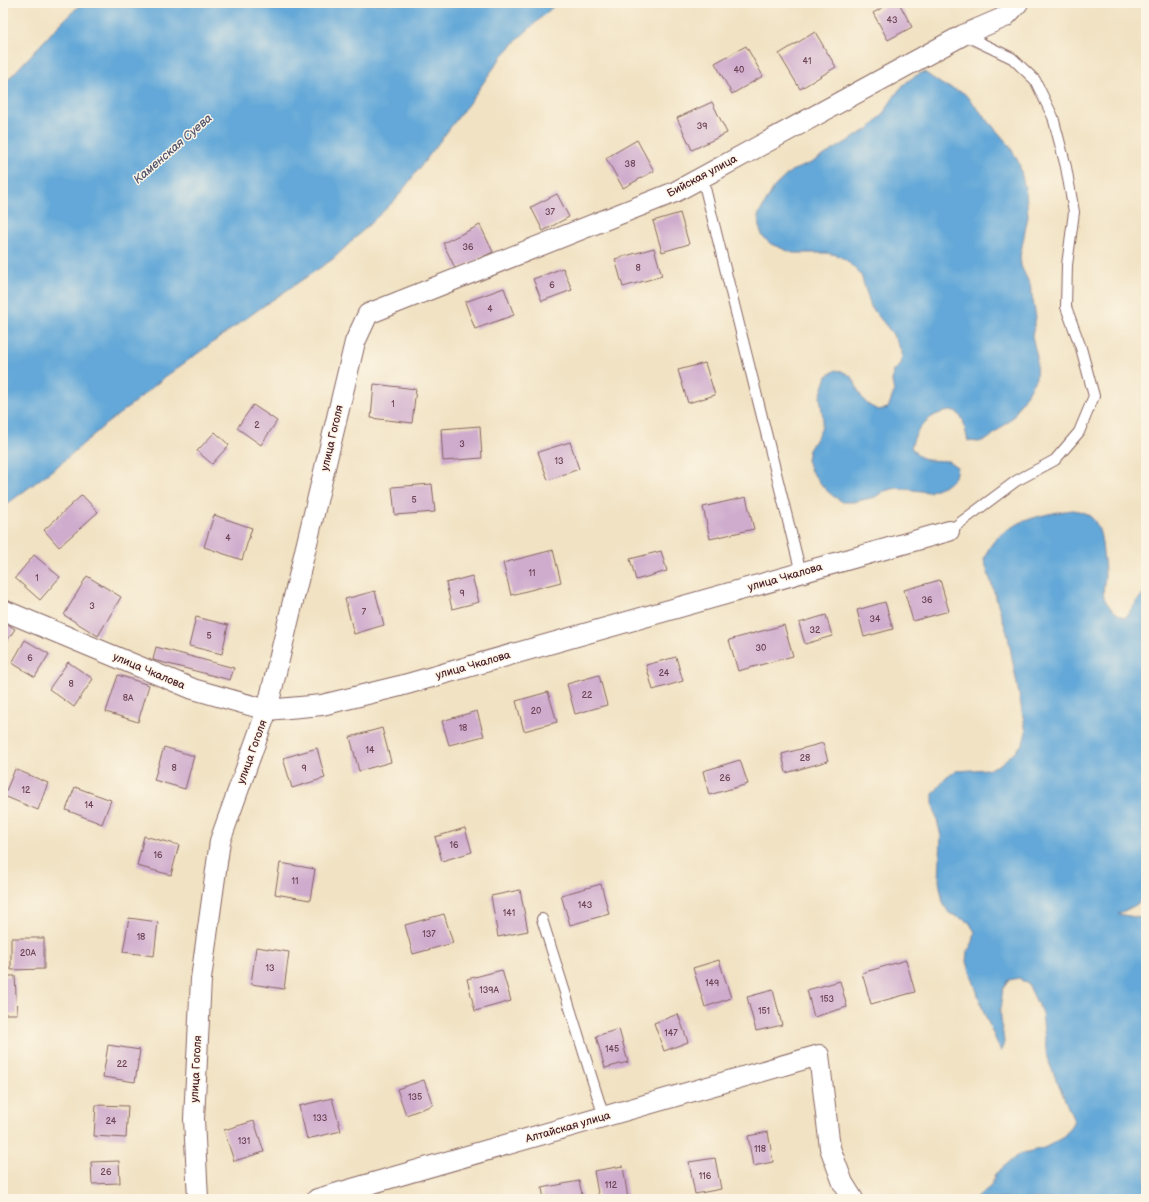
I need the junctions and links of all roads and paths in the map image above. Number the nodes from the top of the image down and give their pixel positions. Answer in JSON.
{"nodes":[{"id":1,"x":1018,"y":3,"type":"edge"},
{"id":2,"x":963,"y":35,"type":"junction"},
{"id":3,"x":702,"y":176,"type":"junction"},
{"id":4,"x":368,"y":314,"type":"joint"},
{"id":5,"x":949,"y":531,"type":"joint"},
{"id":6,"x":800,"y":573,"type":"junction"},
{"id":7,"x":3,"y":610,"type":"edge"},
{"id":8,"x":267,"y":710,"type":"junction"},
{"id":9,"x":542,"y":919,"type":"dead end"},
{"id":10,"x":604,"y":1117,"type":"junction"},
{"id":11,"x":198,"y":1199,"type":"edge"},
{"id":12,"x":316,"y":1199,"type":"edge"},
{"id":13,"x":853,"y":1199,"type":"edge"}],
"edges":[{"from":1,"to":2,"type":"street","name":"Бийская улица"},
{"from":2,"to":3,"type":"street","name":"Бийская улица"},
{"from":2,"to":5,"type":"lane"},
{"from":3,"to":4,"type":"street","name":"Бийская улица"},
{"from":3,"to":6,"type":"lane"},
{"from":4,"to":8,"type":"street","name":"улица Гоголя"},
{"from":5,"to":6,"type":"street","name":"улица Чкалова"},
{"from":6,"to":8,"type":"street","name":"улица Чкалова"},
{"from":7,"to":8,"type":"street","name":"улица Чкалова"},
{"from":8,"to":11,"type":"street","name":"улица Гоголя"},
{"from":9,"to":10,"type":"lane"},
{"from":10,"to":12,"type":"street","name":"Алтайская улица"},
{"from":10,"to":13,"type":"street","name":"Алтайская улица"}]}
